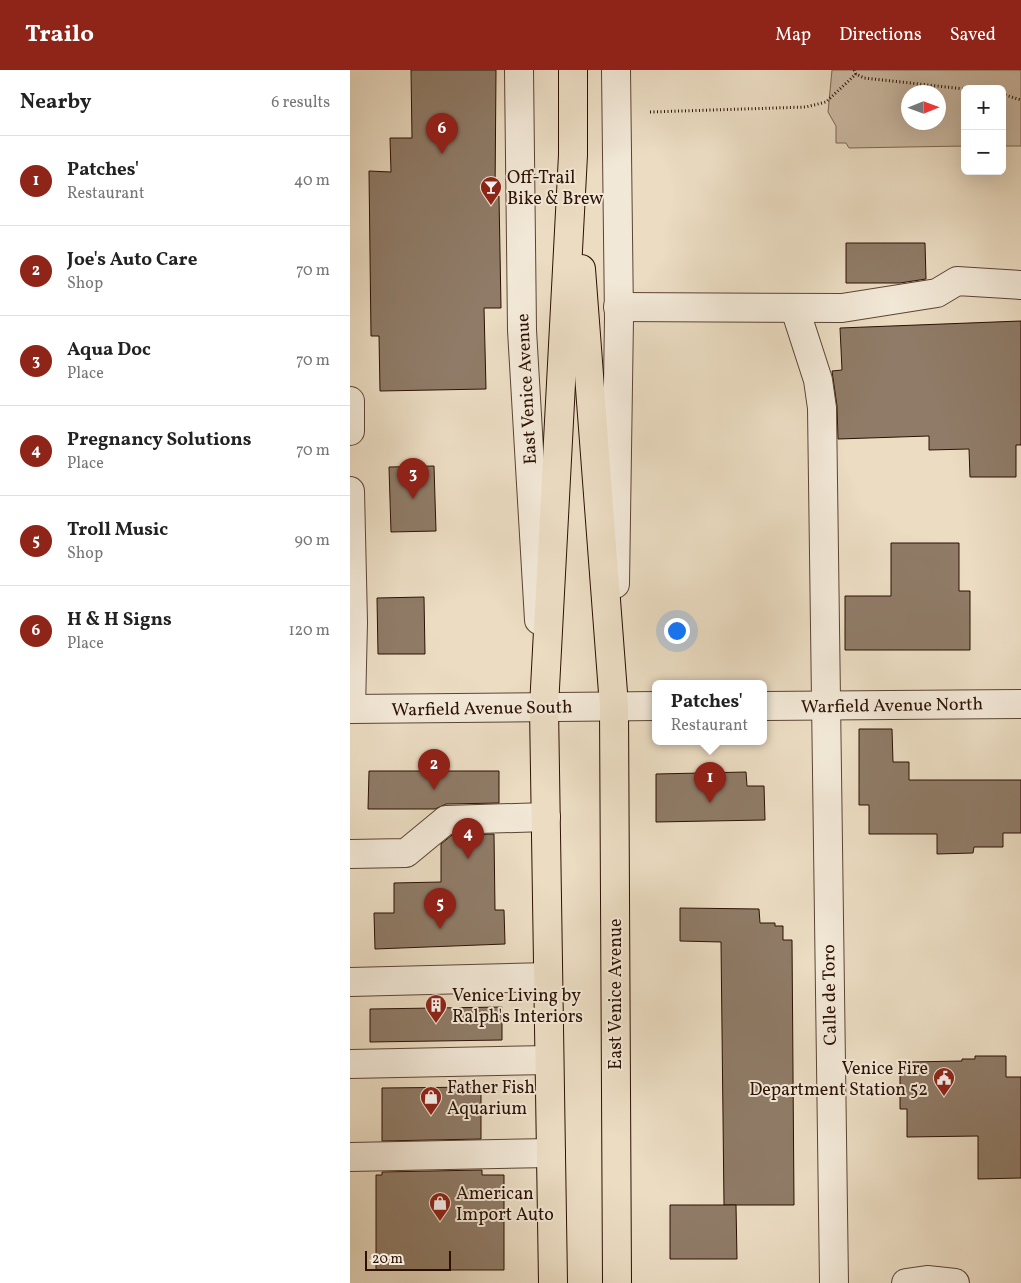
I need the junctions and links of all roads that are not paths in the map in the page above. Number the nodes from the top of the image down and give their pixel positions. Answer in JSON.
{"nodes":[{"id":1,"x":519,"y":70,"type":"edge"},
{"id":2,"x":573,"y":70,"type":"edge"},
{"id":3,"x":616,"y":70,"type":"edge"},
{"id":4,"x":573,"y":155,"type":"junction"},
{"id":5,"x":1021,"y":285,"type":"edge"},
{"id":6,"x":618,"y":307,"type":"junction"},
{"id":7,"x":794,"y":309,"type":"junction"},
{"id":8,"x":350,"y":401,"type":"edge"},
{"id":9,"x":350,"y":431,"type":"edge"},
{"id":10,"x":350,"y":491,"type":"edge"},
{"id":11,"x":1021,"y":704,"type":"edge"},
{"id":12,"x":614,"y":706,"type":"junction"},
{"id":13,"x":652,"y":706,"type":"edge"},
{"id":14,"x":767,"y":706,"type":"edge"},
{"id":15,"x":544,"y":707,"type":"junction"},
{"id":16,"x":825,"y":707,"type":"junction"},
{"id":17,"x":351,"y":709,"type":"edge"},
{"id":18,"x":546,"y":817,"type":"junction"},
{"id":19,"x":350,"y":854,"type":"edge"},
{"id":20,"x":548,"y":977,"type":"junction"},
{"id":21,"x":350,"y":982,"type":"edge"},
{"id":22,"x":549,"y":1060,"type":"junction"},
{"id":23,"x":350,"y":1064,"type":"edge"},
{"id":24,"x":551,"y":1153,"type":"junction"},
{"id":25,"x":350,"y":1157,"type":"edge"},
{"id":26,"x":553,"y":1283,"type":"edge"},
{"id":27,"x":617,"y":1283,"type":"edge"},
{"id":28,"x":834,"y":1283,"type":"edge"},
{"id":29,"x":906,"y":1283,"type":"edge"},
{"id":30,"x":955,"y":1283,"type":"edge"}],
"edges":[{"from":1,"to":15,"type":"street","name":"East Venice Avenue"},
{"from":2,"to":4,"type":"main road","name":"East Venice Avenue"},
{"from":3,"to":6,"type":"street","name":"East Venice Avenue"},
{"from":4,"to":12,"type":"main road","name":"East Venice Avenue"},
{"from":4,"to":15,"type":"main road","name":"East Venice Avenue"},
{"from":5,"to":7,"type":"street"},
{"from":6,"to":7,"type":"street"},
{"from":6,"to":12,"type":"street","name":"East Venice Avenue"},
{"from":7,"to":16,"type":"street","name":"Calle de Toro"},
{"from":8,"to":9,"type":"street"},
{"from":10,"to":17,"type":"street"},
{"from":11,"to":16,"type":"street","name":"Warfield Avenue North"},
{"from":12,"to":13,"type":"street"},
{"from":12,"to":15,"type":"street","name":"Warfield Avenue South"},
{"from":12,"to":27,"type":"main road","name":"East Venice Avenue"},
{"from":14,"to":16,"type":"street","name":"Warfield Avenue North"},
{"from":15,"to":17,"type":"street","name":"Warfield Avenue South"},
{"from":15,"to":18,"type":"main road","name":"East Venice Avenue"},
{"from":16,"to":28,"type":"street","name":"Calle de Toro"},
{"from":18,"to":19,"type":"street"},
{"from":18,"to":20,"type":"main road","name":"East Venice Avenue"},
{"from":20,"to":21,"type":"street"},
{"from":20,"to":22,"type":"main road","name":"East Venice Avenue"},
{"from":22,"to":23,"type":"street"},
{"from":22,"to":24,"type":"main road","name":"East Venice Avenue"},
{"from":24,"to":25,"type":"street"},
{"from":24,"to":26,"type":"main road","name":"East Venice Avenue"},
{"from":29,"to":30,"type":"street"}]}
